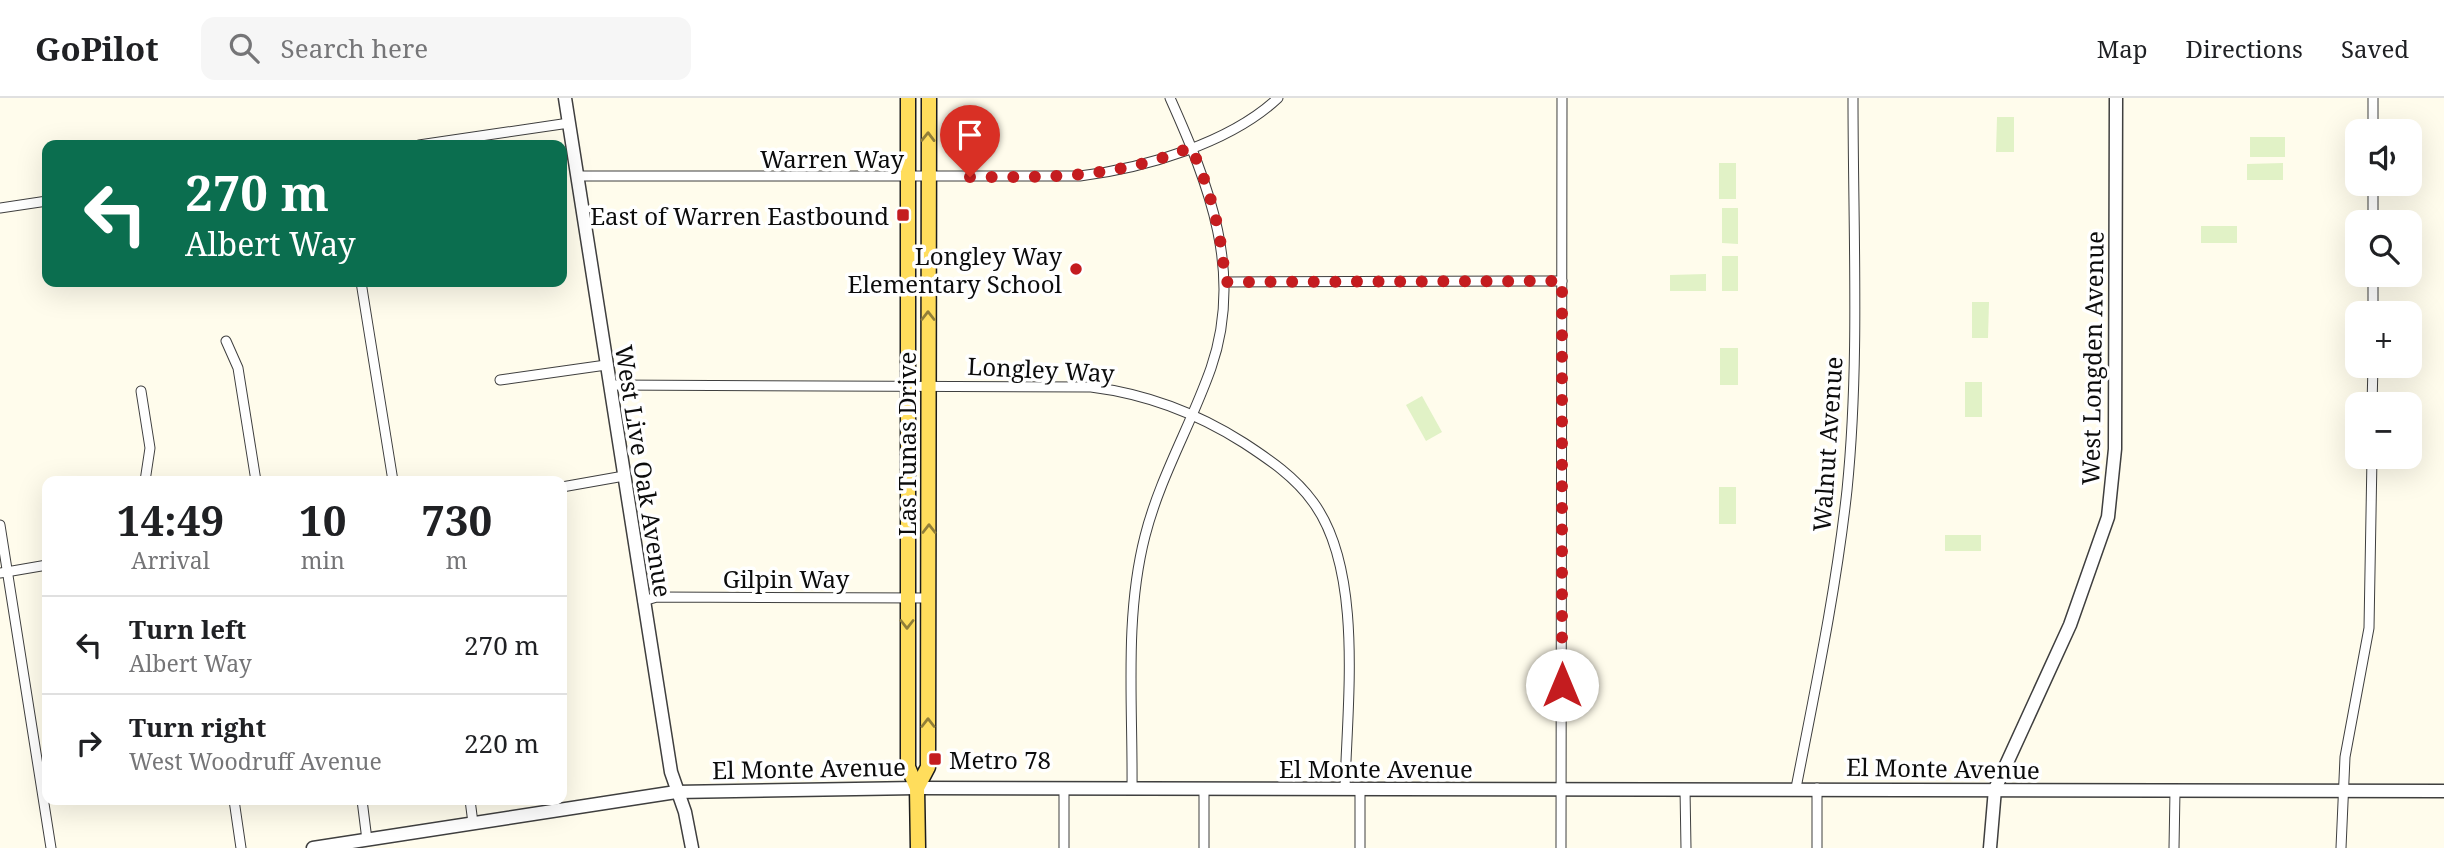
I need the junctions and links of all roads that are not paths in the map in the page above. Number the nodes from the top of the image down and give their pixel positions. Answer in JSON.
{"nodes":[{"id":1,"x":565,"y":98,"type":"edge"},
{"id":2,"x":908,"y":98,"type":"edge"},
{"id":3,"x":929,"y":98,"type":"edge"},
{"id":4,"x":1170,"y":98,"type":"edge"},
{"id":5,"x":1278,"y":98,"type":"edge"},
{"id":6,"x":1563,"y":98,"type":"edge"},
{"id":7,"x":1853,"y":98,"type":"edge"},
{"id":8,"x":2116,"y":98,"type":"edge"},
{"id":9,"x":2373,"y":98,"type":"edge"},
{"id":10,"x":2373,"y":119,"type":"edge"},
{"id":11,"x":569,"y":123,"type":"junction"},
{"id":12,"x":453,"y":140,"type":"edge"},
{"id":13,"x":1191,"y":147,"type":"junction"},
{"id":14,"x":578,"y":176,"type":"junction"},
{"id":15,"x":908,"y":177,"type":"junction"},
{"id":16,"x":928,"y":177,"type":"junction"},
{"id":17,"x":42,"y":202,"type":"edge"},
{"id":18,"x":0,"y":208,"type":"edge"},
{"id":19,"x":1562,"y":281,"type":"junction"},
{"id":20,"x":1225,"y":282,"type":"junction"},
{"id":21,"x":362,"y":287,"type":"edge"},
{"id":22,"x":226,"y":341,"type":"dead end"},
{"id":23,"x":606,"y":365,"type":"junction"},
{"id":24,"x":500,"y":380,"type":"dead end"},
{"id":25,"x":909,"y":384,"type":"junction"},
{"id":26,"x":928,"y":384,"type":"junction"},
{"id":27,"x":610,"y":385,"type":"junction"},
{"id":28,"x":141,"y":391,"type":"dead end"},
{"id":29,"x":1191,"y":413,"type":"junction"},
{"id":30,"x":2372,"y":469,"type":"edge"},
{"id":31,"x":146,"y":476,"type":"edge"},
{"id":32,"x":255,"y":476,"type":"edge"},
{"id":33,"x":392,"y":476,"type":"edge"},
{"id":34,"x":624,"y":476,"type":"junction"},
{"id":35,"x":567,"y":486,"type":"edge"},
{"id":36,"x":0,"y":525,"type":"edge"},
{"id":37,"x":42,"y":566,"type":"edge"},
{"id":38,"x":4,"y":572,"type":"edge"},
{"id":39,"x":929,"y":597,"type":"junction"},
{"id":40,"x":906,"y":598,"type":"junction"},
{"id":41,"x":643,"y":601,"type":"junction"},
{"id":42,"x":918,"y":788,"type":"junction"},
{"id":43,"x":1345,"y":788,"type":"junction"},
{"id":44,"x":1360,"y":788,"type":"junction"},
{"id":45,"x":1796,"y":788,"type":"junction"},
{"id":46,"x":1817,"y":788,"type":"junction"},
{"id":47,"x":1064,"y":789,"type":"junction"},
{"id":48,"x":1132,"y":789,"type":"junction"},
{"id":49,"x":1205,"y":789,"type":"junction"},
{"id":50,"x":1562,"y":789,"type":"junction"},
{"id":51,"x":1685,"y":789,"type":"junction"},
{"id":52,"x":1995,"y":789,"type":"junction"},
{"id":53,"x":2175,"y":791,"type":"junction"},
{"id":54,"x":2341,"y":791,"type":"junction"},
{"id":55,"x":2444,"y":791,"type":"edge"},
{"id":56,"x":677,"y":792,"type":"junction"},
{"id":57,"x":42,"y":795,"type":"edge"},
{"id":58,"x":44,"y":805,"type":"edge"},
{"id":59,"x":235,"y":805,"type":"edge"},
{"id":60,"x":363,"y":805,"type":"edge"},
{"id":61,"x":471,"y":805,"type":"edge"},
{"id":62,"x":473,"y":822,"type":"junction"},
{"id":63,"x":367,"y":840,"type":"junction"},
{"id":64,"x":51,"y":848,"type":"edge"},
{"id":65,"x":241,"y":848,"type":"edge"},
{"id":66,"x":313,"y":848,"type":"edge"},
{"id":67,"x":692,"y":848,"type":"edge"},
{"id":68,"x":918,"y":848,"type":"edge"},
{"id":69,"x":1065,"y":848,"type":"edge"},
{"id":70,"x":1204,"y":848,"type":"edge"},
{"id":71,"x":1360,"y":848,"type":"edge"},
{"id":72,"x":1561,"y":848,"type":"edge"},
{"id":73,"x":1686,"y":848,"type":"edge"},
{"id":74,"x":1817,"y":848,"type":"edge"},
{"id":75,"x":1990,"y":848,"type":"edge"},
{"id":76,"x":2174,"y":848,"type":"edge"},
{"id":77,"x":2341,"y":848,"type":"edge"}],
"edges":[{"from":1,"to":11,"type":"street","name":"West Live Oak Avenue"},
{"from":2,"to":15,"type":"main road","name":"Las Tunas Drive"},
{"from":16,"to":3,"type":"main road","name":"Las Tunas Drive","one_way":true},
{"from":4,"to":13,"type":"street"},
{"from":5,"to":13,"type":"street","name":"Warren Way"},
{"from":6,"to":19,"type":"street"},
{"from":7,"to":45,"type":"street","name":"Walnut Avenue"},
{"from":8,"to":52,"type":"street","name":"West Longden Avenue"},
{"from":9,"to":10,"type":"street"},
{"from":11,"to":12,"type":"street"},
{"from":11,"to":14,"type":"street","name":"West Live Oak Avenue"},
{"from":13,"to":16,"type":"street","name":"Warren Way"},
{"from":13,"to":20,"type":"street"},
{"from":14,"to":15,"type":"street","name":"Warren Way"},
{"from":14,"to":23,"type":"street","name":"West Live Oak Avenue"},
{"from":15,"to":16,"type":"street","name":"Warren Way"},
{"from":15,"to":25,"type":"main road","name":"Las Tunas Drive"},
{"from":26,"to":16,"type":"main road","name":"Las Tunas Drive","one_way":true},
{"from":17,"to":18,"type":"street"},
{"from":19,"to":20,"type":"street"},
{"from":19,"to":50,"type":"street"},
{"from":20,"to":29,"type":"street"},
{"from":21,"to":33,"type":"street"},
{"from":22,"to":32,"type":"street"},
{"from":23,"to":24,"type":"street"},
{"from":23,"to":27,"type":"street","name":"West Live Oak Avenue"},
{"from":25,"to":26,"type":"street","name":"Longley Way"},
{"from":25,"to":27,"type":"street","name":"Longley Way"},
{"from":25,"to":40,"type":"main road","name":"Las Tunas Drive"},
{"from":26,"to":29,"type":"street","name":"Longley Way"},
{"from":39,"to":26,"type":"main road","name":"Las Tunas Drive","one_way":true},
{"from":27,"to":34,"type":"street","name":"West Live Oak Avenue"},
{"from":28,"to":31,"type":"street"},
{"from":29,"to":43,"type":"street","name":"Longley Way"},
{"from":29,"to":48,"type":"street"},
{"from":30,"to":54,"type":"street"},
{"from":34,"to":35,"type":"street"},
{"from":34,"to":41,"type":"street","name":"West Live Oak Avenue"},
{"from":36,"to":38,"type":"street"},
{"from":37,"to":38,"type":"street"},
{"from":38,"to":57,"type":"street"},
{"from":39,"to":40,"type":"street","name":"Gilpin Way"},
{"from":42,"to":39,"type":"main road","name":"Las Tunas Drive","one_way":true},
{"from":40,"to":41,"type":"street","name":"Gilpin Way"},
{"from":40,"to":42,"type":"main road","name":"Las Tunas Drive","one_way":true},
{"from":41,"to":56,"type":"street","name":"West Live Oak Avenue"},
{"from":42,"to":47,"type":"street","name":"El Monte Avenue"},
{"from":42,"to":56,"type":"street","name":"El Monte Avenue"},
{"from":42,"to":68,"type":"main road","name":"Las Tunas Drive"},
{"from":43,"to":44,"type":"street","name":"El Monte Avenue"},
{"from":43,"to":49,"type":"street","name":"El Monte Avenue"},
{"from":44,"to":50,"type":"street","name":"El Monte Avenue"},
{"from":44,"to":71,"type":"street"},
{"from":45,"to":46,"type":"street","name":"El Monte Avenue"},
{"from":45,"to":51,"type":"street","name":"El Monte Avenue"},
{"from":46,"to":52,"type":"street","name":"El Monte Avenue"},
{"from":46,"to":74,"type":"street"},
{"from":47,"to":48,"type":"street","name":"El Monte Avenue"},
{"from":47,"to":69,"type":"street"},
{"from":48,"to":49,"type":"street","name":"El Monte Avenue"},
{"from":49,"to":70,"type":"street"},
{"from":50,"to":51,"type":"street","name":"El Monte Avenue"},
{"from":50,"to":72,"type":"street"},
{"from":51,"to":73,"type":"street"},
{"from":52,"to":53,"type":"street","name":"El Monte Avenue"},
{"from":52,"to":75,"type":"street","name":"West Longden Avenue"},
{"from":53,"to":54,"type":"street","name":"El Monte Avenue"},
{"from":53,"to":76,"type":"street"},
{"from":54,"to":55,"type":"street","name":"El Monte Avenue"},
{"from":54,"to":77,"type":"street"},
{"from":56,"to":62,"type":"street","name":"El Monte Avenue"},
{"from":56,"to":67,"type":"street","name":"West Live Oak Avenue"},
{"from":58,"to":64,"type":"street"},
{"from":59,"to":65,"type":"street"},
{"from":60,"to":63,"type":"street"},
{"from":61,"to":62,"type":"street"},
{"from":62,"to":63,"type":"street","name":"El Monte Avenue"},
{"from":63,"to":66,"type":"street","name":"El Monte Avenue"}]}
